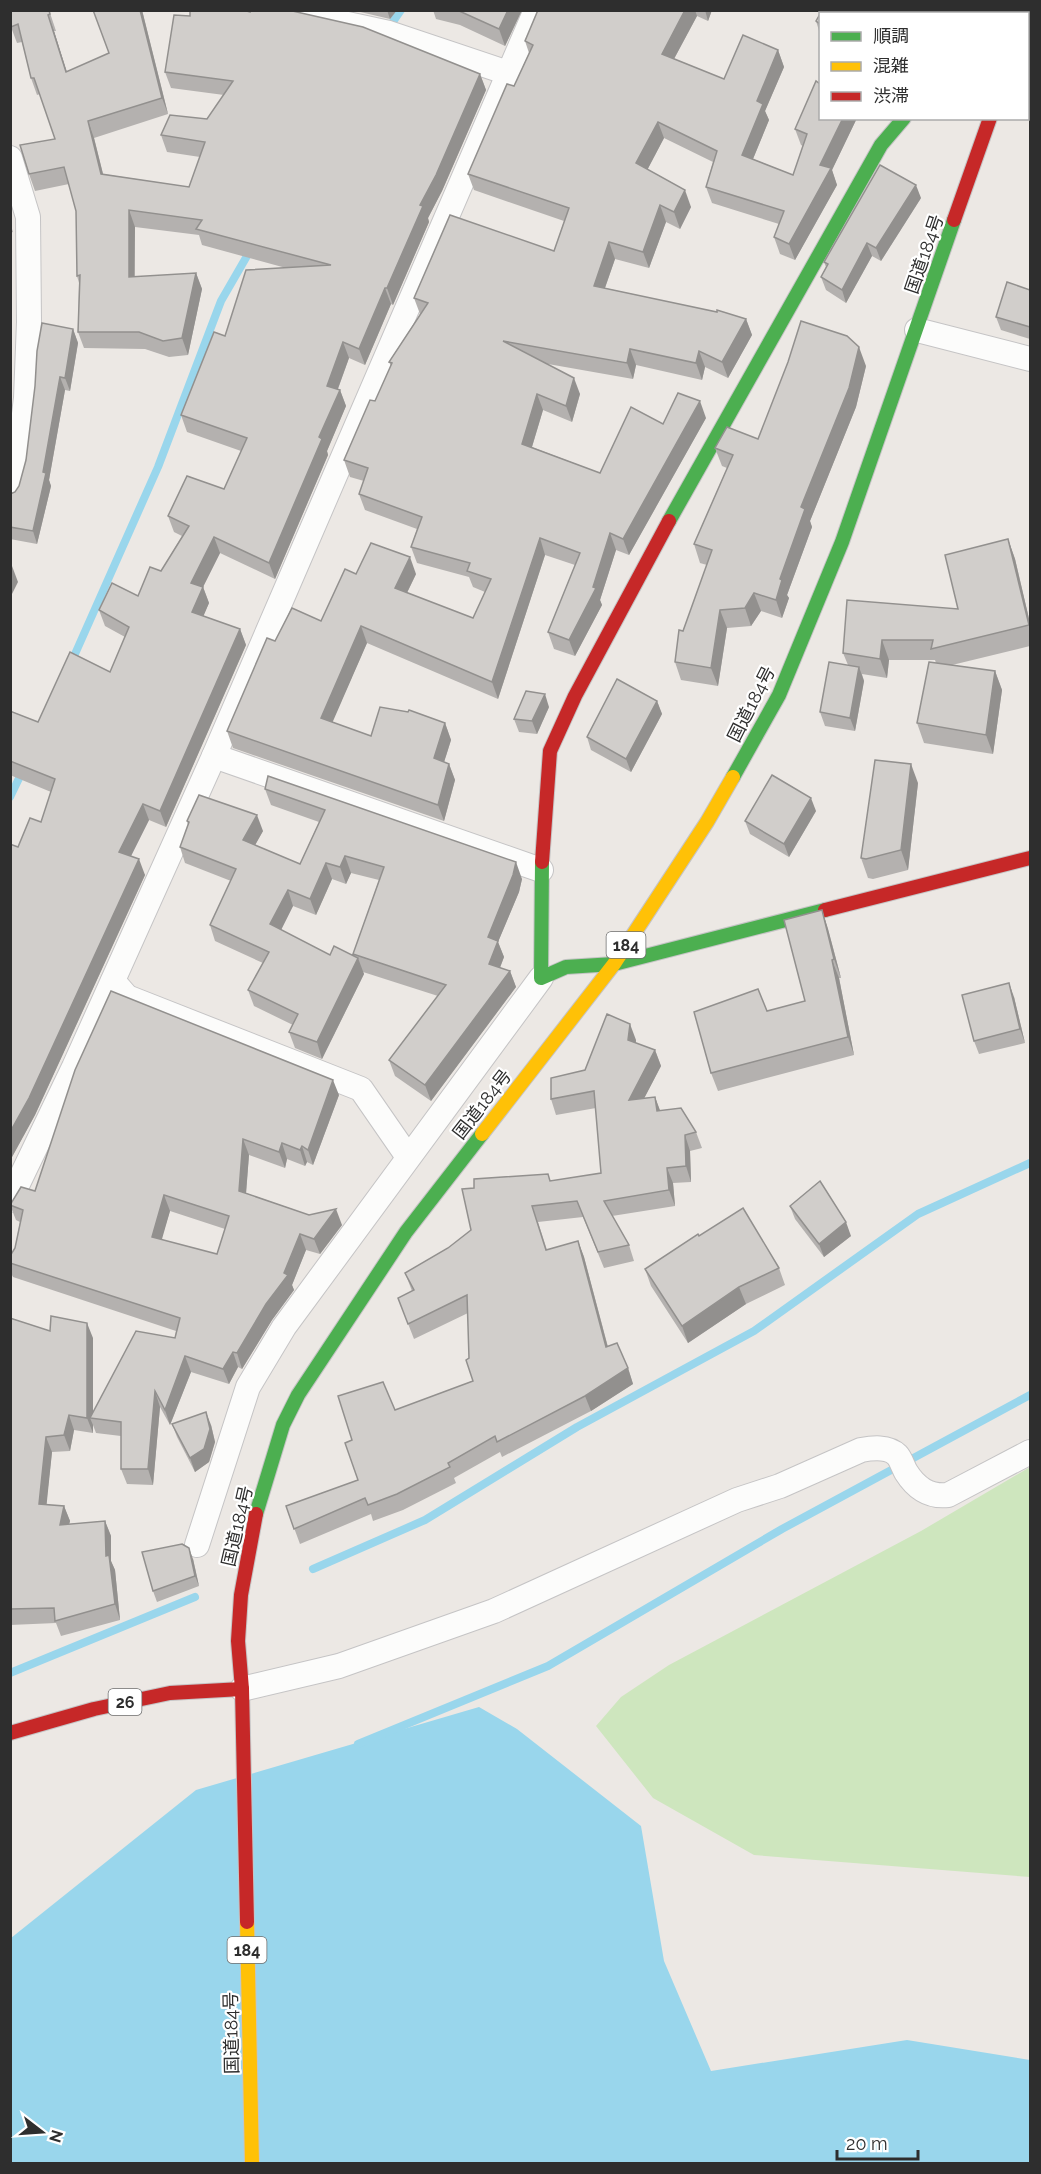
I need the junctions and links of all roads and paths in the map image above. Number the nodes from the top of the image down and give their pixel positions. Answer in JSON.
{"nodes":[{"id":1,"x":283,"y":10,"type":"edge"},
{"id":2,"x":536,"y":10,"type":"edge"},
{"id":3,"x":507,"y":73,"type":"junction"},
{"id":4,"x":902,"y":120,"type":"edge"},
{"id":5,"x":989,"y":120,"type":"edge"},
{"id":6,"x":10,"y":158,"type":"edge"},
{"id":7,"x":917,"y":330,"type":"junction"},
{"id":8,"x":1030,"y":359,"type":"edge"},
{"id":9,"x":14,"y":469,"type":"edge"},
{"id":10,"x":10,"y":495,"type":"edge"},
{"id":11,"x":214,"y":756,"type":"junction"},
{"id":12,"x":1030,"y":858,"type":"edge"},
{"id":13,"x":541,"y":870,"type":"junction"},
{"id":14,"x":615,"y":964,"type":"junction"},
{"id":15,"x":541,"y":978,"type":"junction"},
{"id":16,"x":113,"y":981,"type":"junction"},
{"id":17,"x":408,"y":1157,"type":"junction"},
{"id":18,"x":10,"y":1200,"type":"edge"},
{"id":19,"x":1030,"y":1452,"type":"edge"},
{"id":20,"x":197,"y":1545,"type":"dead end"},
{"id":21,"x":242,"y":1689,"type":"junction"},
{"id":22,"x":10,"y":1733,"type":"edge"},
{"id":23,"x":252,"y":2163,"type":"edge"}],
"edges":[{"from":1,"to":3,"type":"street"},
{"from":2,"to":3,"type":"street"},
{"from":3,"to":11,"type":"street"},
{"from":4,"to":13,"type":"main road"},
{"from":5,"to":7,"type":"main road","name":"国道184号","number":"184"},
{"from":6,"to":9,"type":"street"},
{"from":7,"to":8,"type":"street"},
{"from":7,"to":14,"type":"main road","name":"国道184号","number":"184"},
{"from":9,"to":10,"type":"street"},
{"from":11,"to":13,"type":"street"},
{"from":11,"to":16,"type":"street"},
{"from":12,"to":14,"type":"main road"},
{"from":13,"to":15,"type":"main road"},
{"from":14,"to":15,"type":"main road"},
{"from":14,"to":21,"type":"main road","name":"国道184号","number":"184"},
{"from":15,"to":17,"type":"street"},
{"from":16,"to":17,"type":"street"},
{"from":16,"to":18,"type":"street"},
{"from":17,"to":20,"type":"street"},
{"from":19,"to":21,"type":"street"},
{"from":21,"to":22,"type":"main road","number":"26"},
{"from":21,"to":23,"type":"main road","name":"国道184号","number":"184"}]}
